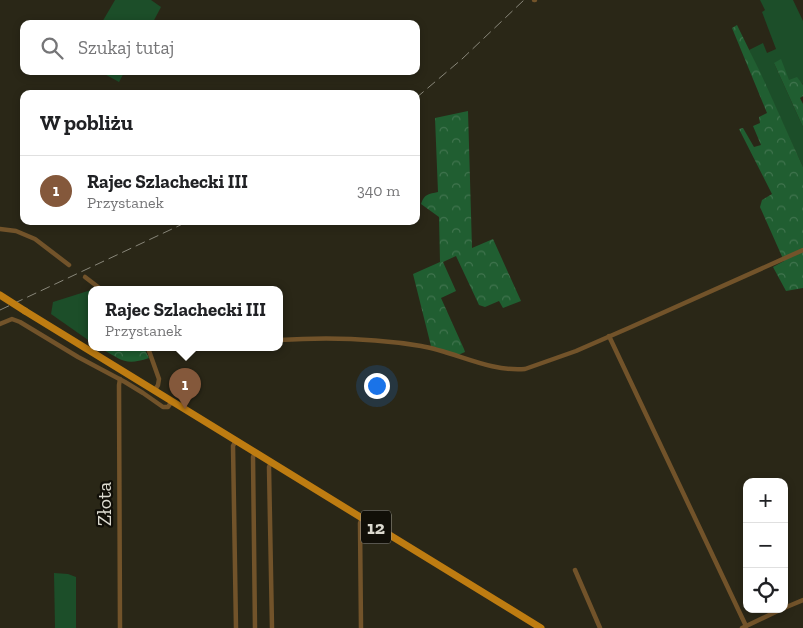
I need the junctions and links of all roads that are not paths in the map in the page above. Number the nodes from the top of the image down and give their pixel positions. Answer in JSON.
{"nodes":[{"id":1,"x":0,"y":229,"type":"edge"},
{"id":2,"x":803,"y":250,"type":"edge"},
{"id":3,"x":69,"y":265,"type":"dead end"},
{"id":4,"x":85,"y":277,"type":"dead end"},
{"id":5,"x":97,"y":286,"type":"edge"},
{"id":6,"x":0,"y":295,"type":"edge"},
{"id":7,"x":0,"y":324,"type":"edge"},
{"id":8,"x":610,"y":336,"type":"junction"},
{"id":9,"x":283,"y":340,"type":"edge"},
{"id":10,"x":88,"y":349,"type":"edge"},
{"id":11,"x":91,"y":351,"type":"edge"},
{"id":12,"x":149,"y":351,"type":"edge"},
{"id":13,"x":120,"y":379,"type":"junction"},
{"id":14,"x":154,"y":390,"type":"junction"},
{"id":15,"x":172,"y":401,"type":"junction"},
{"id":16,"x":236,"y":440,"type":"junction"},
{"id":17,"x":255,"y":452,"type":"junction"},
{"id":18,"x":271,"y":462,"type":"junction"},
{"id":19,"x":362,"y":518,"type":"junction"},
{"id":20,"x":575,"y":570,"type":"dead end"},
{"id":21,"x":803,"y":600,"type":"edge"},
{"id":22,"x":788,"y":607,"type":"edge"},
{"id":23,"x":774,"y":613,"type":"edge"},
{"id":24,"x":744,"y":627,"type":"edge"},
{"id":25,"x":120,"y":628,"type":"edge"},
{"id":26,"x":236,"y":628,"type":"edge"},
{"id":27,"x":255,"y":628,"type":"edge"},
{"id":28,"x":272,"y":628,"type":"edge"},
{"id":29,"x":361,"y":628,"type":"edge"},
{"id":30,"x":541,"y":628,"type":"edge"},
{"id":31,"x":600,"y":628,"type":"edge"}],
"edges":[{"from":1,"to":3,"type":"street"},
{"from":2,"to":8,"type":"street"},
{"from":4,"to":5,"type":"street"},
{"from":6,"to":10,"type":"main road","number":"12","bridge":true},
{"from":7,"to":13,"type":"street"},
{"from":8,"to":9,"type":"street"},
{"from":8,"to":24,"type":"street"},
{"from":11,"to":14,"type":"main road","number":"12","bridge":true},
{"from":12,"to":14,"type":"street"},
{"from":13,"to":15,"type":"street"},
{"from":13,"to":25,"type":"street","name":"Złota"},
{"from":14,"to":15,"type":"main road","number":"12"},
{"from":15,"to":16,"type":"main road","number":"12"},
{"from":16,"to":17,"type":"main road","number":"12"},
{"from":16,"to":26,"type":"street"},
{"from":17,"to":18,"type":"main road","number":"12"},
{"from":17,"to":27,"type":"street"},
{"from":18,"to":19,"type":"main road","number":"12"},
{"from":18,"to":28,"type":"street"},
{"from":19,"to":29,"type":"street"},
{"from":19,"to":30,"type":"main road","number":"12"},
{"from":20,"to":31,"type":"street"},
{"from":21,"to":22,"type":"street"},
{"from":23,"to":24,"type":"street"}]}
